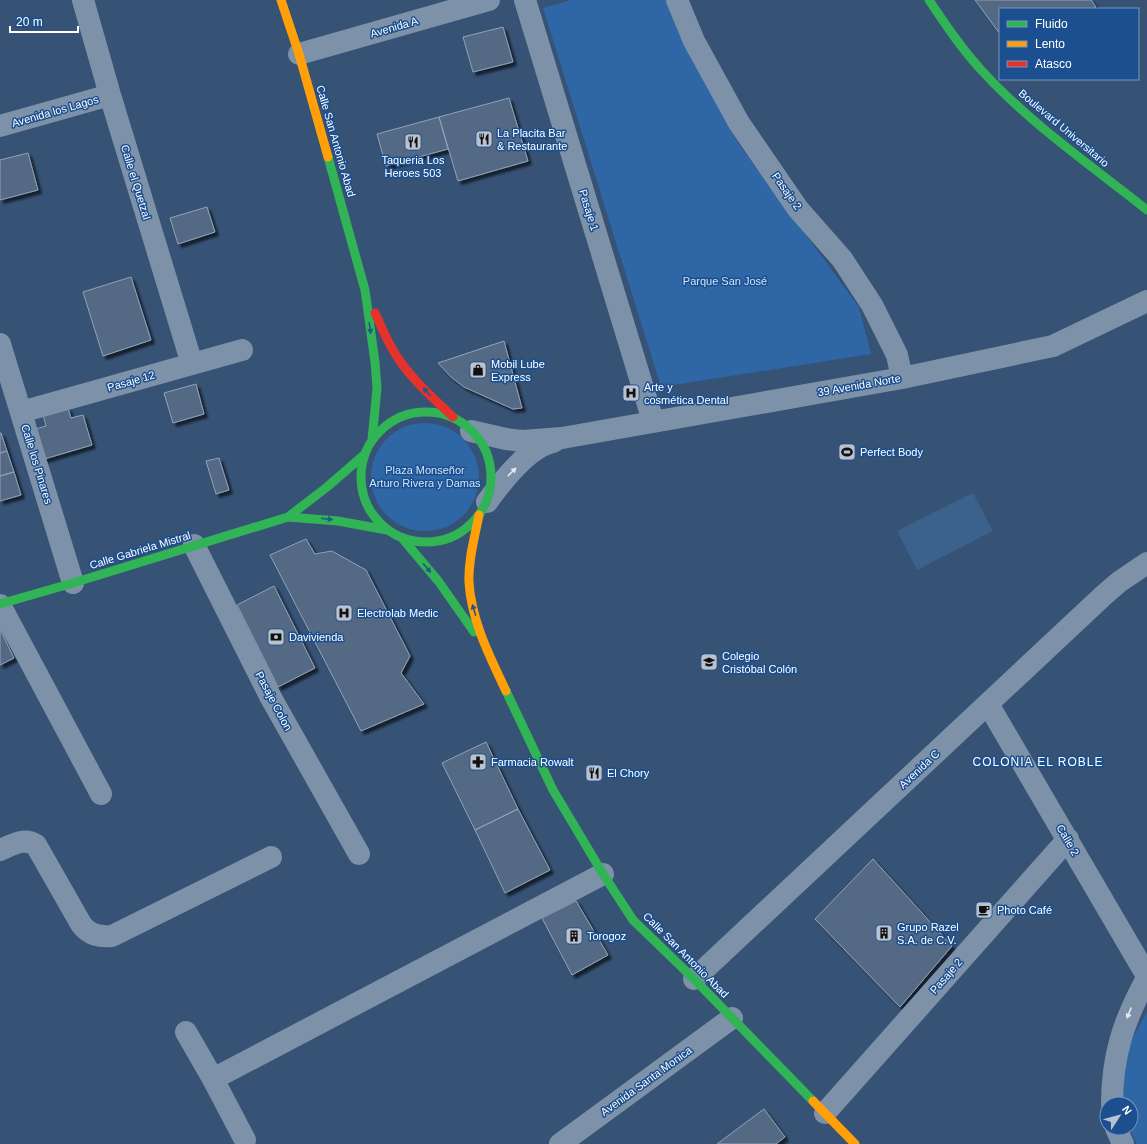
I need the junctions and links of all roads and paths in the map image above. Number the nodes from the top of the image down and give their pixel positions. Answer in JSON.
{"nodes":[{"id":1,"x":83,"y":0,"type":"edge"},
{"id":2,"x":281,"y":0,"type":"edge"},
{"id":3,"x":489,"y":0,"type":"edge"},
{"id":4,"x":525,"y":0,"type":"edge"},
{"id":5,"x":677,"y":0,"type":"edge"},
{"id":6,"x":928,"y":0,"type":"edge"},
{"id":7,"x":299,"y":54,"type":"junction"},
{"id":8,"x":110,"y":95,"type":"junction"},
{"id":9,"x":0,"y":126,"type":"edge"},
{"id":10,"x":1147,"y":210,"type":"edge"},
{"id":11,"x":365,"y":290,"type":"junction"},
{"id":12,"x":1147,"y":301,"type":"edge"},
{"id":13,"x":0,"y":344,"type":"edge"},
{"id":14,"x":242,"y":350,"type":"dead end"},
{"id":15,"x":192,"y":364,"type":"junction"},
{"id":16,"x":902,"y":378,"type":"junction"},
{"id":17,"x":21,"y":412,"type":"junction"},
{"id":18,"x":653,"y":421,"type":"junction"},
{"id":19,"x":463,"y":425,"type":"junction"},
{"id":20,"x":562,"y":438,"type":"junction"},
{"id":21,"x":372,"y":440,"type":"junction"},
{"id":22,"x":364,"y":455,"type":"junction"},
{"id":23,"x":483,"y":508,"type":"junction"},
{"id":24,"x":288,"y":517,"type":"junction"},
{"id":25,"x":387,"y":530,"type":"junction"},
{"id":26,"x":402,"y":538,"type":"junction"},
{"id":27,"x":194,"y":545,"type":"junction"},
{"id":28,"x":1147,"y":563,"type":"edge"},
{"id":29,"x":73,"y":583,"type":"junction"},
{"id":30,"x":0,"y":605,"type":"edge"},
{"id":31,"x":485,"y":647,"type":"junction"},
{"id":32,"x":988,"y":704,"type":"junction"},
{"id":33,"x":101,"y":794,"type":"dead end"},
{"id":34,"x":1068,"y":839,"type":"junction"},
{"id":35,"x":0,"y":850,"type":"edge"},
{"id":36,"x":359,"y":854,"type":"dead end"},
{"id":37,"x":271,"y":857,"type":"dead end"},
{"id":38,"x":602,"y":874,"type":"junction"},
{"id":39,"x":1147,"y":977,"type":"edge"},
{"id":40,"x":694,"y":979,"type":"junction"},
{"id":41,"x":732,"y":1018,"type":"junction"},
{"id":42,"x":186,"y":1032,"type":"dead end"},
{"id":43,"x":213,"y":1079,"type":"junction"},
{"id":44,"x":1112,"y":1096,"type":"edge"},
{"id":45,"x":825,"y":1113,"type":"junction"},
{"id":46,"x":244,"y":1140,"type":"dead end"},
{"id":47,"x":560,"y":1144,"type":"edge"},
{"id":48,"x":855,"y":1144,"type":"edge"}],
"edges":[{"from":1,"to":8,"type":"street","name":"Calle el Quetzal"},
{"from":2,"to":7,"type":"main road","name":"Calle San Antonio Abad"},
{"from":3,"to":7,"type":"street","name":"Avenida A"},
{"from":4,"to":18,"type":"street","name":"Pasaje 1"},
{"from":5,"to":16,"type":"street","name":"Pasaje 2"},
{"from":6,"to":10,"type":"main road","name":"Boulevard Universitario"},
{"from":7,"to":11,"type":"main road","name":"Calle San Antonio Abad"},
{"from":8,"to":9,"type":"street","name":"Avenida los Lagos"},
{"from":8,"to":15,"type":"street","name":"Calle el Quetzal"},
{"from":19,"to":11,"type":"main road","name":"Calle San Antonio Abad","one_way":true},
{"from":11,"to":21,"type":"main road","name":"Calle San Antonio Abad","one_way":true},
{"from":12,"to":16,"type":"street","name":"39 Avenida Norte"},
{"from":13,"to":17,"type":"street","name":"Calle los Pinares"},
{"from":14,"to":15,"type":"street","name":"Pasaje 12"},
{"from":15,"to":17,"type":"street","name":"Pasaje 12"},
{"from":16,"to":18,"type":"street","name":"39 Avenida Norte"},
{"from":17,"to":29,"type":"street","name":"Calle los Pinares"},
{"from":18,"to":20,"type":"street","name":"39 Avenida Norte"},
{"from":19,"to":20,"type":"street","name":"39 Avenida Norte"},
{"from":19,"to":21,"type":"main road"},
{"from":19,"to":23,"type":"main road"},
{"from":23,"to":20,"type":"street","name":"39 Avenida Norte","one_way":true},
{"from":21,"to":22,"type":"main road"},
{"from":22,"to":24,"type":"main road","name":"Calle Gabriela Mistral"},
{"from":22,"to":25,"type":"main road"},
{"from":23,"to":26,"type":"main road"},
{"from":31,"to":23,"type":"main road","name":"Calle San Antonio Abad","one_way":true},
{"from":24,"to":25,"type":"main road","name":"Calle Gabriela Mistral","one_way":true},
{"from":24,"to":27,"type":"main road","name":"Calle Gabriela Mistral"},
{"from":25,"to":26,"type":"main road"},
{"from":26,"to":31,"type":"main road","name":"Calle San Antonio Abad","one_way":true},
{"from":27,"to":29,"type":"main road","name":"Calle Gabriela Mistral"},
{"from":27,"to":36,"type":"street","name":"Pasaje Colon"},
{"from":28,"to":32,"type":"street","name":"Avenida C"},
{"from":29,"to":30,"type":"main road","name":"Calle Gabriela Mistral"},
{"from":30,"to":33,"type":"street"},
{"from":31,"to":38,"type":"main road","name":"Calle San Antonio Abad"},
{"from":32,"to":34,"type":"street","name":"Calle 2"},
{"from":32,"to":40,"type":"street","name":"Avenida C"},
{"from":34,"to":39,"type":"street","name":"Calle 2"},
{"from":34,"to":45,"type":"street","name":"Pasaje 2"},
{"from":35,"to":37,"type":"street"},
{"from":38,"to":40,"type":"main road","name":"Calle San Antonio Abad"},
{"from":38,"to":43,"type":"street"},
{"from":39,"to":44,"type":"street","one_way":true},
{"from":40,"to":41,"type":"main road","name":"Calle San Antonio Abad"},
{"from":41,"to":45,"type":"main road","name":"Calle San Antonio Abad"},
{"from":41,"to":47,"type":"street","name":"Avenida Santa Monica"},
{"from":42,"to":43,"type":"street"},
{"from":43,"to":46,"type":"street"},
{"from":45,"to":48,"type":"main road","name":"Calle San Antonio Abad"}]}
